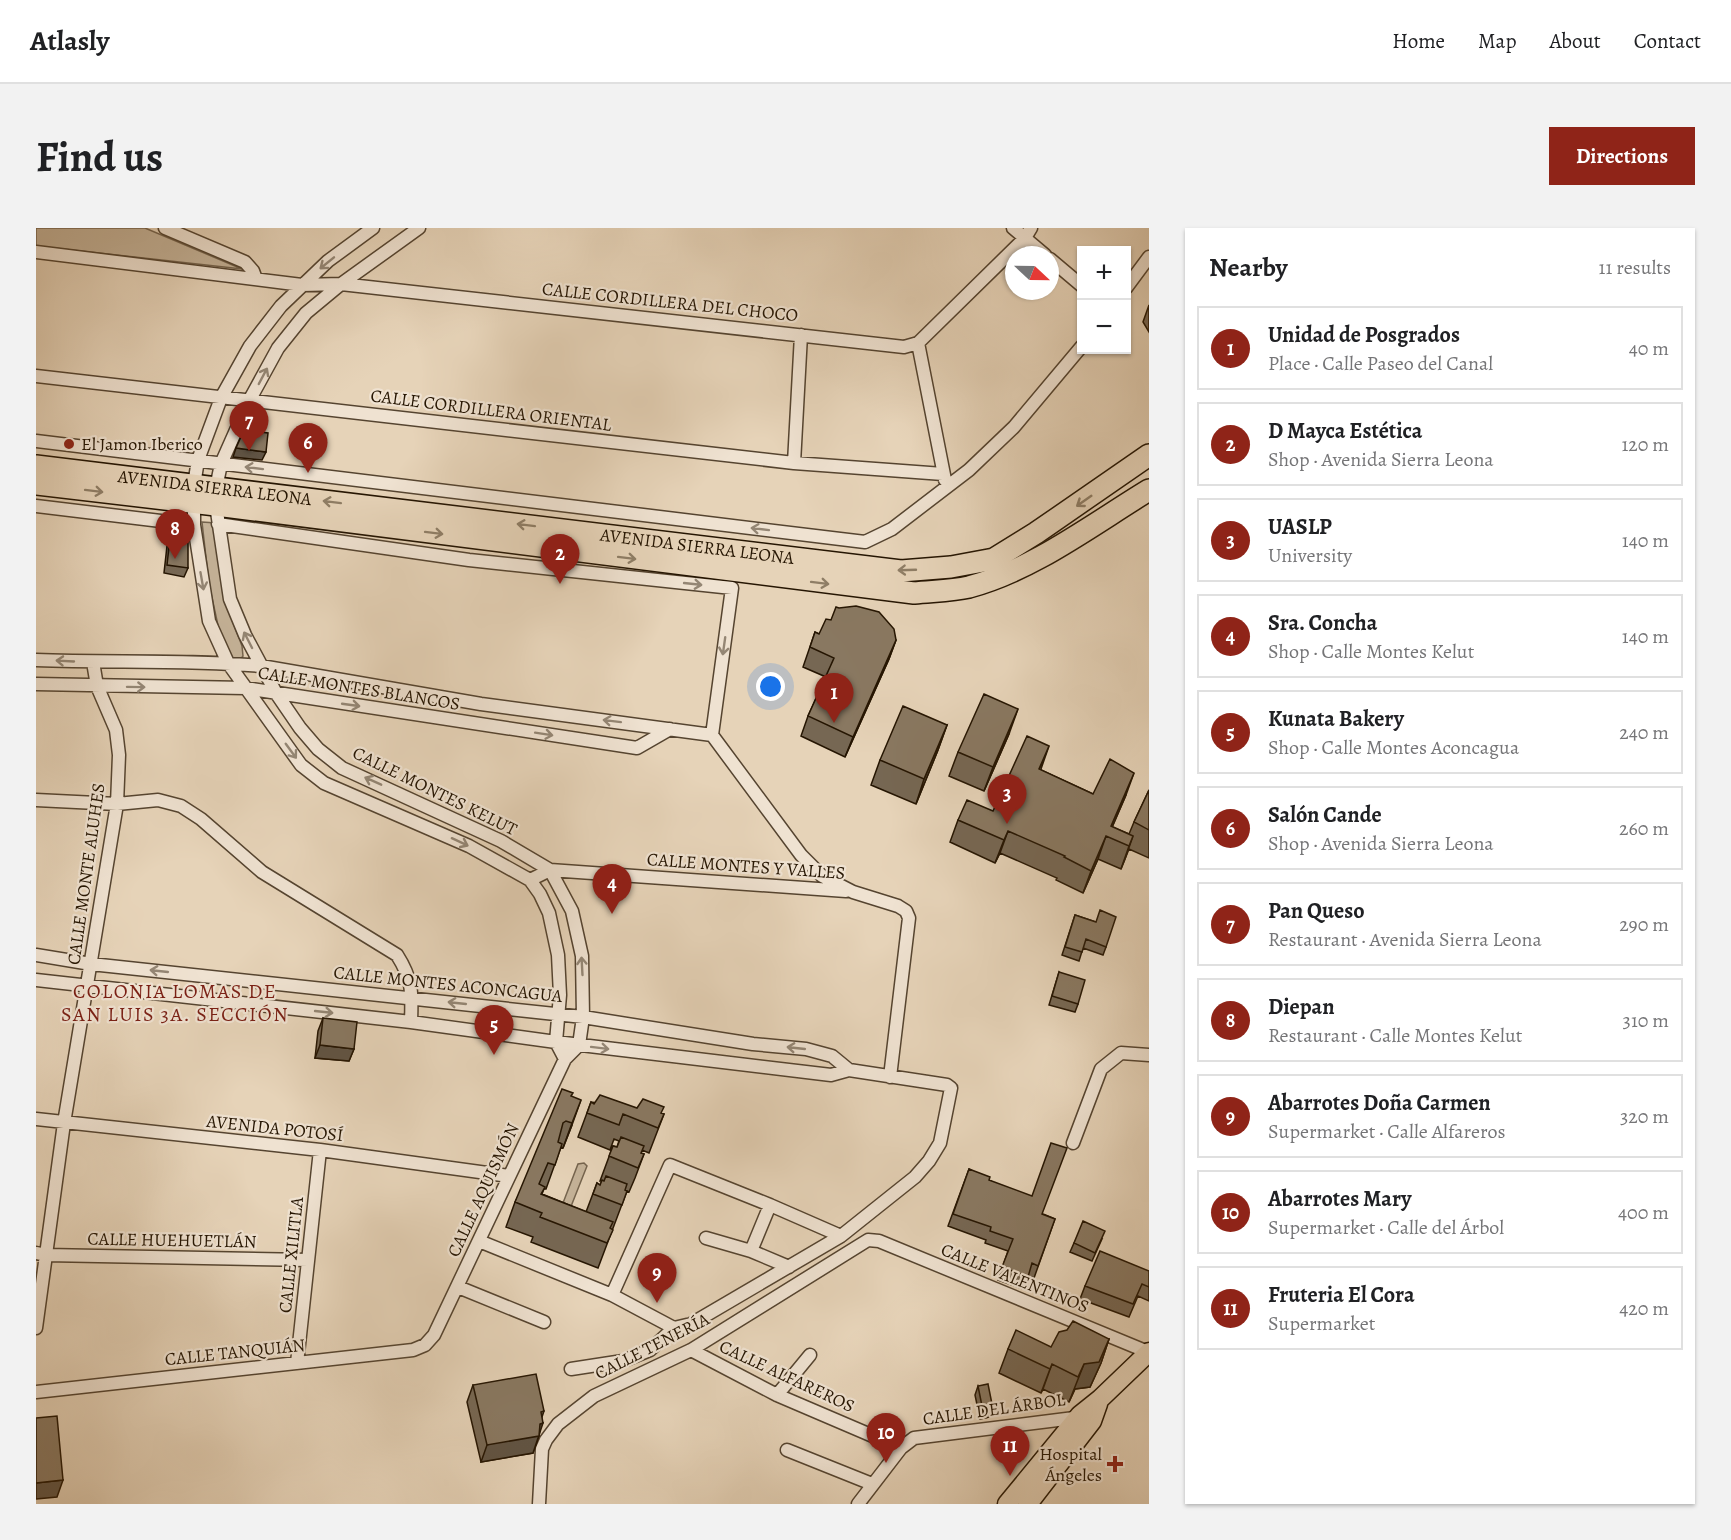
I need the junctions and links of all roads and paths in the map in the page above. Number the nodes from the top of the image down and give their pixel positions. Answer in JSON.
{"nodes":[{"id":1,"x":165,"y":228,"type":"edge"},
{"id":2,"x":374,"y":228,"type":"edge"},
{"id":3,"x":419,"y":228,"type":"edge"},
{"id":4,"x":1013,"y":228,"type":"edge"},
{"id":5,"x":1028,"y":233,"type":"edge"},
{"id":6,"x":1038,"y":246,"type":"edge"},
{"id":7,"x":36,"y":252,"type":"edge"},
{"id":8,"x":1149,"y":257,"type":"edge"},
{"id":9,"x":1059,"y":267,"type":"edge"},
{"id":10,"x":256,"y":279,"type":"junction"},
{"id":11,"x":1131,"y":281,"type":"edge"},
{"id":12,"x":1077,"y":282,"type":"edge"},
{"id":13,"x":341,"y":284,"type":"junction"},
{"id":14,"x":302,"y":285,"type":"junction"},
{"id":15,"x":801,"y":335,"type":"junction"},
{"id":16,"x":918,"y":343,"type":"junction"},
{"id":17,"x":1077,"y":352,"type":"edge"},
{"id":18,"x":36,"y":376,"type":"edge"},
{"id":19,"x":221,"y":398,"type":"junction"},
{"id":20,"x":249,"y":401,"type":"junction"},
{"id":21,"x":36,"y":441,"type":"edge"},
{"id":22,"x":1147,"y":457,"type":"edge"},
{"id":23,"x":198,"y":460,"type":"junction"},
{"id":24,"x":794,"y":463,"type":"junction"},
{"id":25,"x":221,"y":464,"type":"junction"},
{"id":26,"x":36,"y":466,"type":"edge"},
{"id":27,"x":946,"y":480,"type":"junction"},
{"id":28,"x":36,"y":484,"type":"edge"},
{"id":29,"x":1149,"y":490,"type":"edge"},
{"id":30,"x":193,"y":494,"type":"junction"},
{"id":31,"x":36,"y":506,"type":"edge"},
{"id":32,"x":217,"y":506,"type":"junction"},
{"id":33,"x":390,"y":518,"type":"junction"},
{"id":34,"x":194,"y":525,"type":"junction"},
{"id":35,"x":1049,"y":551,"type":"junction"},
{"id":36,"x":36,"y":660,"type":"edge"},
{"id":37,"x":93,"y":662,"type":"junction"},
{"id":38,"x":228,"y":663,"type":"junction"},
{"id":39,"x":261,"y":666,"type":"junction"},
{"id":40,"x":36,"y":684,"type":"edge"},
{"id":41,"x":97,"y":686,"type":"junction"},
{"id":42,"x":244,"y":688,"type":"junction"},
{"id":43,"x":276,"y":693,"type":"junction"},
{"id":44,"x":670,"y":729,"type":"junction"},
{"id":45,"x":712,"y":735,"type":"junction"},
{"id":46,"x":36,"y":800,"type":"edge"},
{"id":47,"x":117,"y":804,"type":"junction"},
{"id":48,"x":549,"y":870,"type":"junction"},
{"id":49,"x":530,"y":880,"type":"junction"},
{"id":50,"x":853,"y":892,"type":"junction"},
{"id":51,"x":36,"y":955,"type":"edge"},
{"id":52,"x":91,"y":964,"type":"junction"},
{"id":53,"x":36,"y":980,"type":"edge"},
{"id":54,"x":88,"y":987,"type":"junction"},
{"id":55,"x":412,"y":998,"type":"junction"},
{"id":56,"x":558,"y":1014,"type":"junction"},
{"id":57,"x":583,"y":1017,"type":"junction"},
{"id":58,"x":411,"y":1022,"type":"junction"},
{"id":59,"x":556,"y":1042,"type":"junction"},
{"id":60,"x":753,"y":1044,"type":"junction"},
{"id":61,"x":579,"y":1045,"type":"junction"},
{"id":62,"x":1149,"y":1055,"type":"edge"},
{"id":63,"x":565,"y":1059,"type":"junction"},
{"id":64,"x":749,"y":1066,"type":"junction"},
{"id":65,"x":849,"y":1070,"type":"junction"},
{"id":66,"x":890,"y":1077,"type":"junction"},
{"id":67,"x":36,"y":1119,"type":"edge"},
{"id":68,"x":64,"y":1123,"type":"junction"},
{"id":69,"x":1073,"y":1143,"type":"dead end"},
{"id":70,"x":320,"y":1150,"type":"junction"},
{"id":71,"x":509,"y":1176,"type":"junction"},
{"id":72,"x":770,"y":1205,"type":"junction"},
{"id":73,"x":841,"y":1236,"type":"junction"},
{"id":74,"x":706,"y":1238,"type":"dead end"},
{"id":75,"x":868,"y":1240,"type":"joint"},
{"id":76,"x":479,"y":1241,"type":"junction"},
{"id":77,"x":751,"y":1251,"type":"junction"},
{"id":78,"x":41,"y":1254,"type":"edge"},
{"id":79,"x":308,"y":1260,"type":"junction"},
{"id":80,"x":789,"y":1267,"type":"junction"},
{"id":81,"x":458,"y":1287,"type":"junction"},
{"id":82,"x":612,"y":1295,"type":"junction"},
{"id":83,"x":544,"y":1322,"type":"dead end"},
{"id":84,"x":36,"y":1328,"type":"edge"},
{"id":85,"x":674,"y":1328,"type":"junction"},
{"id":86,"x":434,"y":1335,"type":"joint"},
{"id":87,"x":691,"y":1350,"type":"junction"},
{"id":88,"x":1148,"y":1352,"type":"edge"},
{"id":89,"x":810,"y":1354,"type":"dead end"},
{"id":90,"x":297,"y":1363,"type":"junction"},
{"id":91,"x":570,"y":1369,"type":"dead end"},
{"id":92,"x":36,"y":1392,"type":"edge"},
{"id":93,"x":777,"y":1395,"type":"junction"},
{"id":94,"x":1086,"y":1418,"type":"junction"},
{"id":95,"x":901,"y":1448,"type":"junction"},
{"id":96,"x":787,"y":1450,"type":"dead end"},
{"id":97,"x":872,"y":1484,"type":"junction"},
{"id":98,"x":539,"y":1504,"type":"edge"},
{"id":99,"x":858,"y":1504,"type":"edge"},
{"id":100,"x":1007,"y":1504,"type":"edge"},
{"id":101,"x":1029,"y":1504,"type":"edge"}],
"edges":[{"from":1,"to":10,"type":"street"},
{"from":2,"to":14,"type":"street","name":"CALLE MONTES KELUT","one_way":true},
{"from":3,"to":13,"type":"street","name":"CALLE MONTES KELUT"},
{"from":4,"to":5,"type":"street"},
{"from":5,"to":6,"type":"street"},
{"from":5,"to":16,"type":"street"},
{"from":7,"to":10,"type":"street","name":"CALLE CORDILLERA DEL CHOCO"},
{"from":8,"to":11,"type":"street"},
{"from":9,"to":12,"type":"street"},
{"from":10,"to":14,"type":"street","name":"CALLE CORDILLERA DEL CHOCO"},
{"from":13,"to":14,"type":"street","name":"CALLE CORDILLERA DEL CHOCO"},
{"from":13,"to":15,"type":"street","name":"CALLE CORDILLERA DEL CHOCO"},
{"from":20,"to":13,"type":"street","name":"CALLE MONTES KELUT","one_way":true},
{"from":14,"to":19,"type":"street","name":"CALLE MONTES KELUT"},
{"from":15,"to":16,"type":"street","name":"CALLE CORDILLERA DEL CHOCO"},
{"from":15,"to":24,"type":"street"},
{"from":16,"to":27,"type":"street"},
{"from":17,"to":27,"type":"street"},
{"from":18,"to":19,"type":"street","name":"CALLE CORDILLERA ORIENTAL"},
{"from":19,"to":20,"type":"street","name":"CALLE CORDILLERA ORIENTAL"},
{"from":19,"to":23,"type":"street","name":"CALLE MONTES KELUT"},
{"from":20,"to":24,"type":"street","name":"CALLE CORDILLERA ORIENTAL"},
{"from":20,"to":25,"type":"street","name":"CALLE MONTES KELUT"},
{"from":21,"to":23,"type":"street","name":"AVENIDA SIERRA LEONA"},
{"from":22,"to":33,"type":"highway","name":"AVENIDA SIERRA LEONA","one_way":true},
{"from":22,"to":35,"type":"highway"},
{"from":23,"to":25,"type":"street","name":"AVENIDA SIERRA LEONA"},
{"from":23,"to":30,"type":"street","name":"CALLE MONTES KELUT"},
{"from":24,"to":27,"type":"street","name":"CALLE CORDILLERA ORIENTAL"},
{"from":27,"to":25,"type":"street","name":"AVENIDA SIERRA LEONA","one_way":true},
{"from":25,"to":32,"type":"street","name":"CALLE MONTES KELUT"},
{"from":26,"to":30,"type":"highway","name":"AVENIDA SIERRA LEONA"},
{"from":28,"to":30,"type":"highway","name":"AVENIDA SIERRA LEONA","one_way":true},
{"from":29,"to":35,"type":"highway","name":"AVENIDA SIERRA LEONA"},
{"from":30,"to":32,"type":"highway","name":"AVENIDA SIERRA LEONA"},
{"from":30,"to":34,"type":"street","name":"CALLE MONTES KELUT"},
{"from":31,"to":34,"type":"street"},
{"from":32,"to":33,"type":"highway","name":"AVENIDA SIERRA LEONA"},
{"from":39,"to":32,"type":"street","name":"CALLE MONTES KELUT","one_way":true},
{"from":32,"to":45,"type":"street","name":"AVENIDA SIERRA LEONA","one_way":true},
{"from":33,"to":35,"type":"highway","name":"AVENIDA SIERRA LEONA","one_way":true},
{"from":34,"to":38,"type":"street","name":"CALLE MONTES KELUT","one_way":true},
{"from":37,"to":36,"type":"street","name":"CALLE MONTES BLANCOS","one_way":true},
{"from":37,"to":38,"type":"street","name":"CALLE MONTES BLANCOS"},
{"from":37,"to":41,"type":"street","name":"CALLE MONTE ALUHES"},
{"from":38,"to":39,"type":"street","name":"CALLE MONTES BLANCOS"},
{"from":38,"to":42,"type":"street","name":"CALLE MONTES KELUT"},
{"from":39,"to":43,"type":"street","name":"CALLE MONTES KELUT"},
{"from":44,"to":39,"type":"street","name":"CALLE MONTES BLANCOS","one_way":true},
{"from":40,"to":41,"type":"street","name":"CALLE MONTES BLANCOS"},
{"from":41,"to":42,"type":"street","name":"CALLE MONTES BLANCOS","one_way":true},
{"from":41,"to":47,"type":"street","name":"CALLE MONTE ALUHES"},
{"from":42,"to":43,"type":"street","name":"CALLE MONTES BLANCOS"},
{"from":42,"to":49,"type":"street","name":"CALLE MONTES KELUT","one_way":true},
{"from":43,"to":44,"type":"street","name":"CALLE MONTES BLANCOS","one_way":true},
{"from":48,"to":43,"type":"street","name":"CALLE MONTES KELUT","one_way":true},
{"from":44,"to":45,"type":"street","name":"CALLE MONTES BLANCOS"},
{"from":45,"to":50,"type":"street"},
{"from":46,"to":47,"type":"street"},
{"from":47,"to":52,"type":"street","name":"CALLE MONTE ALUHES"},
{"from":47,"to":55,"type":"street"},
{"from":48,"to":49,"type":"street"},
{"from":48,"to":50,"type":"street","name":"CALLE MONTES Y VALLES"},
{"from":57,"to":48,"type":"street","name":"CALLE MONTES KELUT","one_way":true},
{"from":49,"to":56,"type":"street","name":"CALLE MONTES KELUT"},
{"from":50,"to":66,"type":"street"},
{"from":51,"to":52,"type":"street","name":"CALLE MONTES ACONCAGUA"},
{"from":52,"to":54,"type":"street","name":"CALLE MONTE ALUHES"},
{"from":55,"to":52,"type":"street","name":"CALLE MONTES ACONCAGUA","one_way":true},
{"from":53,"to":54,"type":"street","name":"CALLE MONTES ACONCAGUA"},
{"from":54,"to":58,"type":"street","name":"CALLE MONTES ACONCAGUA","one_way":true},
{"from":54,"to":68,"type":"street","name":"CALLE MONTE ALUHES"},
{"from":56,"to":55,"type":"street","name":"CALLE MONTES ACONCAGUA","one_way":true},
{"from":55,"to":58,"type":"street"},
{"from":56,"to":57,"type":"street","name":"CALLE MONTES ACONCAGUA"},
{"from":56,"to":59,"type":"street","name":"CALLE MONTES KELUT"},
{"from":57,"to":60,"type":"street","name":"CALLE MONTES ACONCAGUA"},
{"from":57,"to":61,"type":"street","name":"CALLE MONTES KELUT"},
{"from":58,"to":59,"type":"street","name":"CALLE MONTES ACONCAGUA"},
{"from":59,"to":61,"type":"street","name":"CALLE MONTES ACONCAGUA"},
{"from":59,"to":63,"type":"street"},
{"from":60,"to":64,"type":"street"},
{"from":65,"to":60,"type":"street","name":"CALLE MONTES ACONCAGUA","one_way":true},
{"from":61,"to":63,"type":"street","name":"CALLE AQUISMÓN"},
{"from":61,"to":64,"type":"street","name":"CALLE MONTES ACONCAGUA","one_way":true},
{"from":62,"to":69,"type":"street"},
{"from":63,"to":71,"type":"street","name":"CALLE AQUISMÓN"},
{"from":64,"to":65,"type":"street","name":"CALLE MONTES ACONCAGUA"},
{"from":65,"to":66,"type":"street","name":"CALLE MONTES ACONCAGUA"},
{"from":66,"to":73,"type":"street","name":"CALLE MONTES ACONCAGUA"},
{"from":67,"to":68,"type":"street","name":"AVENIDA POTOSÍ"},
{"from":68,"to":70,"type":"street","name":"AVENIDA POTOSÍ"},
{"from":68,"to":78,"type":"street","name":"CALLE MONTE ALUHES"},
{"from":70,"to":71,"type":"street","name":"AVENIDA POTOSÍ"},
{"from":70,"to":79,"type":"street","name":"CALLE XILITLA"},
{"from":71,"to":76,"type":"street","name":"CALLE AQUISMÓN"},
{"from":72,"to":73,"type":"street"},
{"from":72,"to":77,"type":"street"},
{"from":72,"to":82,"type":"street"},
{"from":73,"to":80,"type":"street"},
{"from":74,"to":77,"type":"street"},
{"from":75,"to":87,"type":"street","name":"CALLE TENERÍA"},
{"from":75,"to":88,"type":"street","name":"CALLE VALENTINOS"},
{"from":76,"to":81,"type":"street","name":"CALLE AQUISMÓN"},
{"from":76,"to":82,"type":"street"},
{"from":77,"to":80,"type":"street"},
{"from":78,"to":79,"type":"street","name":"CALLE HUEHUETLÁN"},
{"from":78,"to":84,"type":"street","name":"CALLE MONTE ALUHES"},
{"from":79,"to":90,"type":"street","name":"CALLE XILITLA"},
{"from":80,"to":85,"type":"street"},
{"from":81,"to":83,"type":"street"},
{"from":81,"to":86,"type":"street","name":"CALLE AQUISMÓN"},
{"from":82,"to":85,"type":"street"},
{"from":85,"to":91,"type":"street"},
{"from":86,"to":90,"type":"street","name":"CALLE TANQUIÁN"},
{"from":87,"to":93,"type":"street","name":"CALLE ALFAREROS"},
{"from":87,"to":98,"type":"street","name":"CALLE TENERÍA"},
{"from":88,"to":94,"type":"main road"},
{"from":89,"to":93,"type":"street"},
{"from":90,"to":92,"type":"street","name":"CALLE TANQUIÁN"},
{"from":93,"to":95,"type":"street","name":"CALLE ALFAREROS"},
{"from":94,"to":95,"type":"street","name":"CALLE DEL ÁRBOL"},
{"from":94,"to":100,"type":"main road"},
{"from":94,"to":101,"type":"main road"},
{"from":95,"to":97,"type":"street","name":"CALLE DEL ÁRBOL"},
{"from":96,"to":97,"type":"street"},
{"from":97,"to":99,"type":"street","name":"CALLE DEL ÁRBOL"}]}
